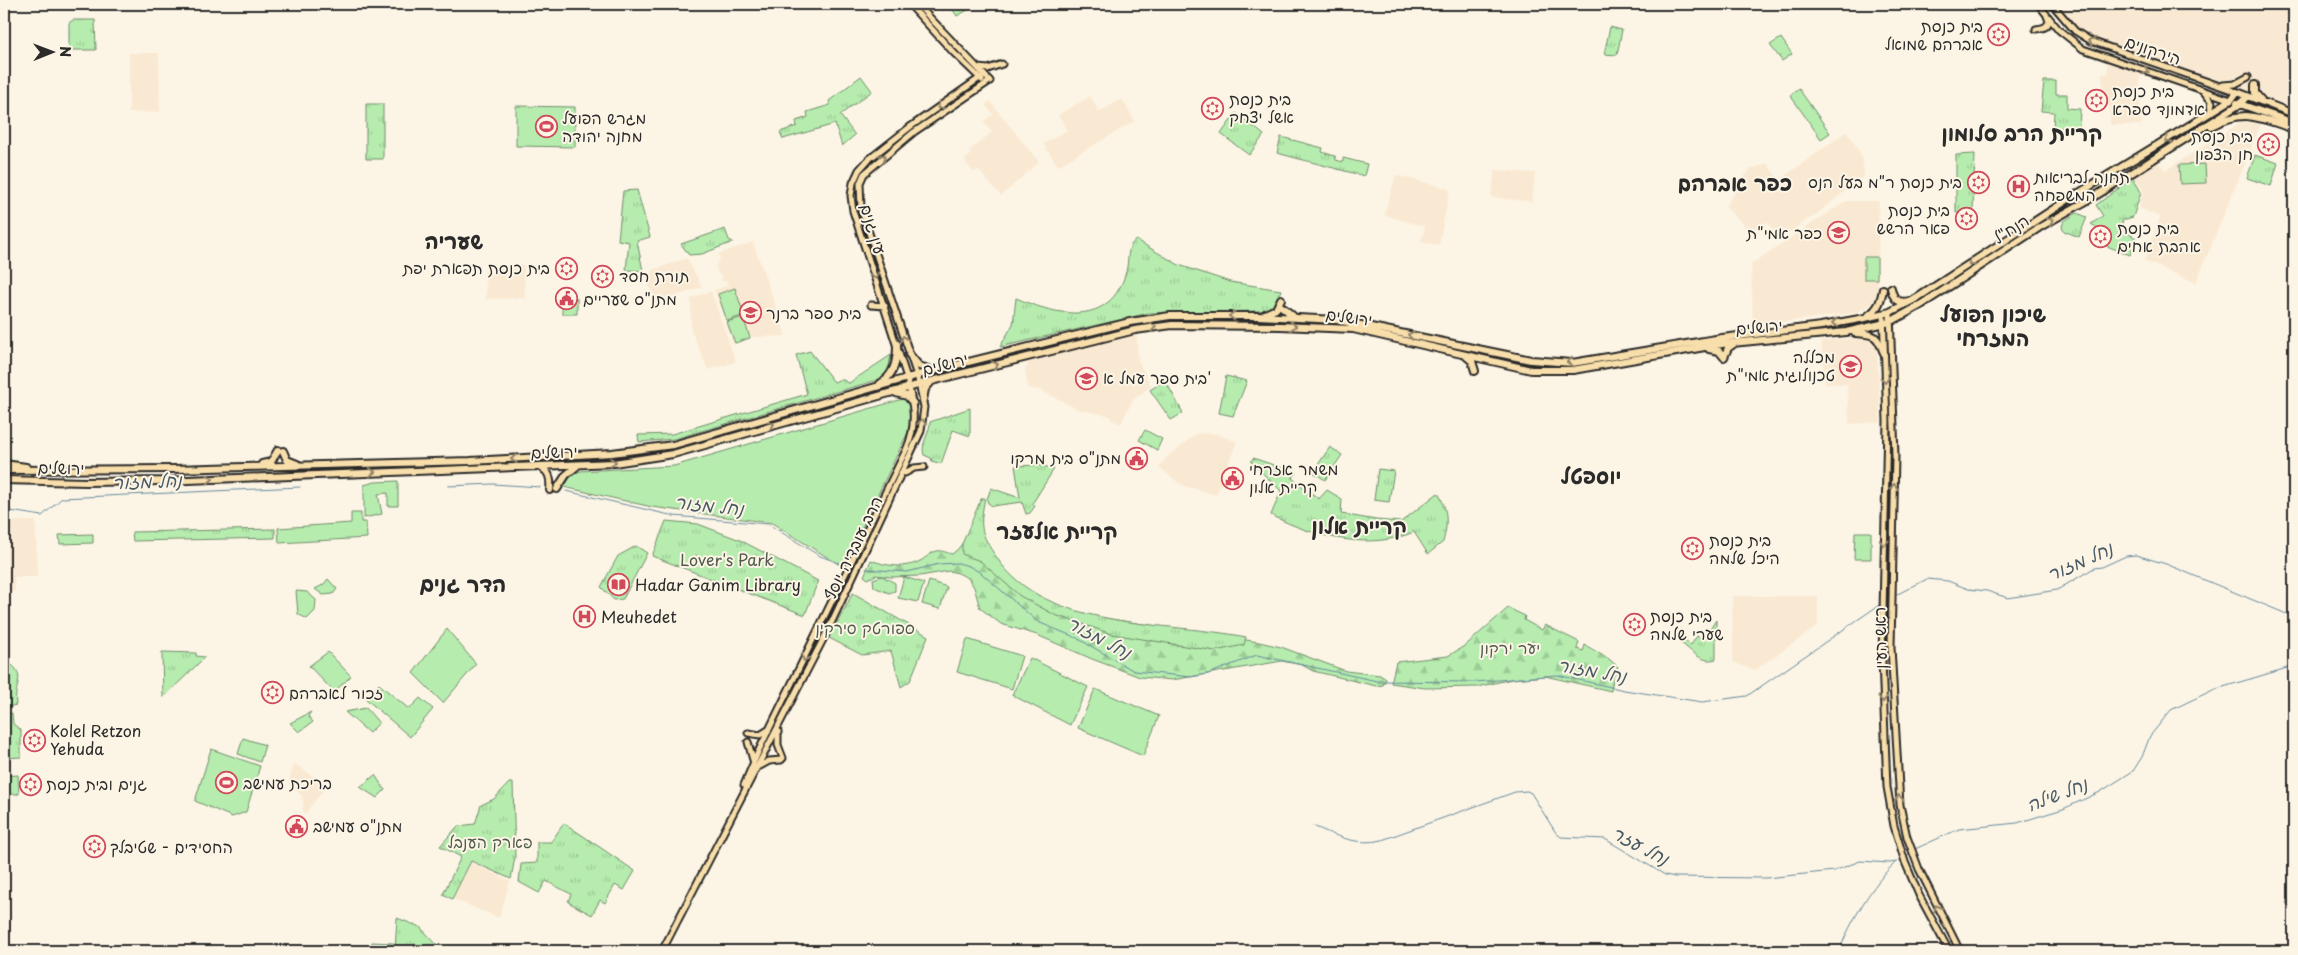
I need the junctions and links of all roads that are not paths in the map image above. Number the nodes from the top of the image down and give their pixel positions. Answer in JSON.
{"nodes":[{"id":1,"x":909,"y":4,"type":"edge"},
{"id":2,"x":917,"y":4,"type":"edge"},
{"id":3,"x":2038,"y":4,"type":"edge"},
{"id":4,"x":2052,"y":4,"type":"edge"},
{"id":5,"x":2046,"y":13,"type":"junction"},
{"id":6,"x":2036,"y":29,"type":"dead end"},
{"id":7,"x":1002,"y":64,"type":"dead end"},
{"id":8,"x":975,"y":66,"type":"junction"},
{"id":9,"x":982,"y":77,"type":"junction"},
{"id":10,"x":2248,"y":77,"type":"dead end"},
{"id":11,"x":2217,"y":85,"type":"junction"},
{"id":12,"x":2255,"y":85,"type":"dead end"},
{"id":13,"x":2202,"y":90,"type":"junction"},
{"id":14,"x":2237,"y":92,"type":"junction"},
{"id":15,"x":2247,"y":96,"type":"junction"},
{"id":16,"x":2231,"y":100,"type":"junction"},
{"id":17,"x":2264,"y":102,"type":"junction"},
{"id":18,"x":2240,"y":104,"type":"junction"},
{"id":19,"x":2209,"y":114,"type":"junction"},
{"id":20,"x":2294,"y":114,"type":"edge"},
{"id":21,"x":2294,"y":123,"type":"edge"},
{"id":22,"x":2294,"y":129,"type":"edge"},
{"id":23,"x":2162,"y":153,"type":"junction"},
{"id":24,"x":1891,"y":288,"type":"dead end"},
{"id":25,"x":1883,"y":289,"type":"dead end"},
{"id":26,"x":1917,"y":298,"type":"junction"},
{"id":27,"x":871,"y":305,"type":"dead end"},
{"id":28,"x":885,"y":306,"type":"junction"},
{"id":29,"x":1890,"y":312,"type":"junction"},
{"id":30,"x":1883,"y":314,"type":"junction"},
{"id":31,"x":1258,"y":316,"type":"junction"},
{"id":32,"x":1294,"y":317,"type":"junction"},
{"id":33,"x":1865,"y":318,"type":"junction"},
{"id":34,"x":1890,"y":322,"type":"junction"},
{"id":35,"x":1883,"y":324,"type":"junction"},
{"id":36,"x":1846,"y":332,"type":"junction"},
{"id":37,"x":1736,"y":342,"type":"junction"},
{"id":38,"x":897,"y":344,"type":"junction"},
{"id":39,"x":1884,"y":353,"type":"junction"},
{"id":40,"x":909,"y":354,"type":"junction"},
{"id":41,"x":1463,"y":354,"type":"junction"},
{"id":42,"x":1657,"y":355,"type":"junction"},
{"id":43,"x":1492,"y":360,"type":"junction"},
{"id":44,"x":932,"y":371,"type":"junction"},
{"id":45,"x":916,"y":375,"type":"junction"},
{"id":46,"x":907,"y":378,"type":"junction"},
{"id":47,"x":932,"y":381,"type":"junction"},
{"id":48,"x":919,"y":385,"type":"junction"},
{"id":49,"x":875,"y":388,"type":"junction"},
{"id":50,"x":909,"y":388,"type":"junction"},
{"id":51,"x":887,"y":393,"type":"junction"},
{"id":52,"x":922,"y":400,"type":"junction"},
{"id":53,"x":913,"y":403,"type":"junction"},
{"id":54,"x":4,"y":464,"type":"edge"},
{"id":55,"x":586,"y":464,"type":"junction"},
{"id":56,"x":326,"y":465,"type":"junction"},
{"id":57,"x":536,"y":466,"type":"junction"},
{"id":58,"x":924,"y":467,"type":"dead end"},
{"id":59,"x":242,"y":468,"type":"junction"},
{"id":60,"x":4,"y":470,"type":"edge"},
{"id":61,"x":50,"y":471,"type":"junction"},
{"id":62,"x":902,"y":475,"type":"junction"},
{"id":63,"x":4,"y":480,"type":"edge"},
{"id":64,"x":779,"y":725,"type":"junction"},
{"id":65,"x":770,"y":728,"type":"junction"},
{"id":66,"x":748,"y":733,"type":"dead end"},
{"id":67,"x":748,"y":742,"type":"dead end"},
{"id":68,"x":753,"y":763,"type":"junction"},
{"id":69,"x":758,"y":768,"type":"junction"},
{"id":70,"x":741,"y":795,"type":"junction"},
{"id":71,"x":662,"y":951,"type":"edge"},
{"id":72,"x":1949,"y":951,"type":"edge"},
{"id":73,"x":1960,"y":951,"type":"edge"}],
"edges":[{"from":1,"to":9,"type":"main road"},
{"from":2,"to":8,"type":"main road"},
{"from":3,"to":5,"type":"main road","name":"הירקונים"},
{"from":11,"to":4,"type":"main road","name":"הירקונים","one_way":true},
{"from":5,"to":6,"type":"main road"},
{"from":5,"to":13,"type":"main road","name":"הירקונים","one_way":true},
{"from":7,"to":8,"type":"main road"},
{"from":8,"to":9,"type":"main road"},
{"from":9,"to":28,"type":"main road","name":"עין גנים","one_way":true},
{"from":40,"to":9,"type":"main road","name":"עין גנים","one_way":true},
{"from":10,"to":11,"type":"main road"},
{"from":11,"to":14,"type":"main road","name":"הירקונים"},
{"from":12,"to":17,"type":"highway"},
{"from":13,"to":16,"type":"main road","name":"הירקונים"},
{"from":13,"to":19,"type":"main road"},
{"from":14,"to":15,"type":"highway"},
{"from":14,"to":16,"type":"highway"},
{"from":15,"to":17,"type":"highway"},
{"from":15,"to":18,"type":"highway","name":"הנח\"ל"},
{"from":16,"to":18,"type":"highway"},
{"from":16,"to":19,"type":"highway","name":"הנח\"ל"},
{"from":17,"to":20,"type":"highway"},
{"from":18,"to":21,"type":"highway"},
{"from":18,"to":23,"type":"highway","name":"הנח\"ל"},
{"from":19,"to":26,"type":"highway","name":"הנח\"ל","one_way":true},
{"from":22,"to":23,"type":"highway"},
{"from":34,"to":23,"type":"highway","name":"הנח\"ל","one_way":true},
{"from":24,"to":26,"type":"highway"},
{"from":25,"to":33,"type":"highway"},
{"from":26,"to":29,"type":"highway","name":"הנח\"ל"},
{"from":27,"to":28,"type":"main road"},
{"from":28,"to":38,"type":"main road","name":"עין גנים"},
{"from":29,"to":30,"type":"highway","name":"הנח\"ל"},
{"from":29,"to":34,"type":"main road","name":"ראש העין"},
{"from":30,"to":33,"type":"highway","name":"ירושלים"},
{"from":30,"to":35,"type":"main road","name":"ראש העין"},
{"from":31,"to":32,"type":"highway","name":"ירושלים"},
{"from":31,"to":32,"type":"highway"},
{"from":31,"to":44,"type":"highway","name":"ירושלים","one_way":true},
{"from":33,"to":32,"type":"highway","name":"ירושלים","one_way":true},
{"from":34,"to":35,"type":"highway","name":"ירושלים"},
{"from":73,"to":34,"type":"main road","name":"ראש העין","one_way":true},
{"from":35,"to":36,"type":"highway","name":"ירושלים"},
{"from":35,"to":39,"type":"main road","name":"ראש העין"},
{"from":36,"to":37,"type":"highway","name":"ירושלים"},
{"from":36,"to":39,"type":"highway"},
{"from":37,"to":42,"type":"highway","name":"ירושלים"},
{"from":37,"to":42,"type":"highway"},
{"from":38,"to":46,"type":"main road","name":"עין גנים"},
{"from":38,"to":49,"type":"highway"},
{"from":39,"to":72,"type":"main road","name":"ראש העין","one_way":true},
{"from":40,"to":44,"type":"highway"},
{"from":40,"to":45,"type":"main road","name":"עין גנים"},
{"from":41,"to":43,"type":"highway","name":"ירושלים"},
{"from":41,"to":43,"type":"highway"},
{"from":47,"to":41,"type":"highway","name":"ירושלים","one_way":true},
{"from":42,"to":43,"type":"highway","name":"ירושלים"},
{"from":44,"to":45,"type":"highway","name":"ירושלים"},
{"from":45,"to":46,"type":"highway","name":"ירושלים"},
{"from":45,"to":48,"type":"main road","name":"עין גנים"},
{"from":46,"to":49,"type":"highway","name":"ירושלים"},
{"from":46,"to":50,"type":"main road","name":"עין גנים"},
{"from":47,"to":48,"type":"highway","name":"ירושלים"},
{"from":47,"to":52,"type":"highway"},
{"from":48,"to":50,"type":"highway","name":"ירושלים"},
{"from":48,"to":52,"type":"main road","name":"הרב עובדיה יוסף"},
{"from":49,"to":56,"type":"highway","name":"ירושלים","one_way":true},
{"from":50,"to":51,"type":"highway","name":"ירושלים"},
{"from":50,"to":53,"type":"main road","name":"הרב עובדיה יוסף"},
{"from":51,"to":53,"type":"highway"},
{"from":55,"to":51,"type":"highway","name":"ירושלים","one_way":true},
{"from":62,"to":52,"type":"main road","name":"הרב עובדיה יוסף","one_way":true},
{"from":53,"to":65,"type":"main road","name":"הרב עובדיה יוסף","one_way":true},
{"from":54,"to":61,"type":"highway"},
{"from":55,"to":57,"type":"highway","name":"ירושלים"},
{"from":55,"to":57,"type":"highway"},
{"from":56,"to":59,"type":"highway","name":"ירושלים"},
{"from":56,"to":59,"type":"highway"},
{"from":63,"to":57,"type":"highway","name":"ירושלים","one_way":true},
{"from":58,"to":62,"type":"main road"},
{"from":59,"to":61,"type":"highway","name":"ירושלים"},
{"from":60,"to":61,"type":"highway","name":"ירושלים"},
{"from":62,"to":64,"type":"main road","name":"הרב עובדיה יוסף"},
{"from":64,"to":69,"type":"main road","name":"הרב עובדיה יוסף"},
{"from":64,"to":69,"type":"main road"},
{"from":65,"to":66,"type":"main road"},
{"from":65,"to":68,"type":"main road","name":"הרב עובדיה יוסף"},
{"from":67,"to":68,"type":"main road"},
{"from":68,"to":70,"type":"main road","name":"הרב עובדיה יוסף"},
{"from":69,"to":70,"type":"main road","name":"הרב עובדיה יוסף"},
{"from":70,"to":71,"type":"main road","name":"הרב עובדיה יוסף"}]}
